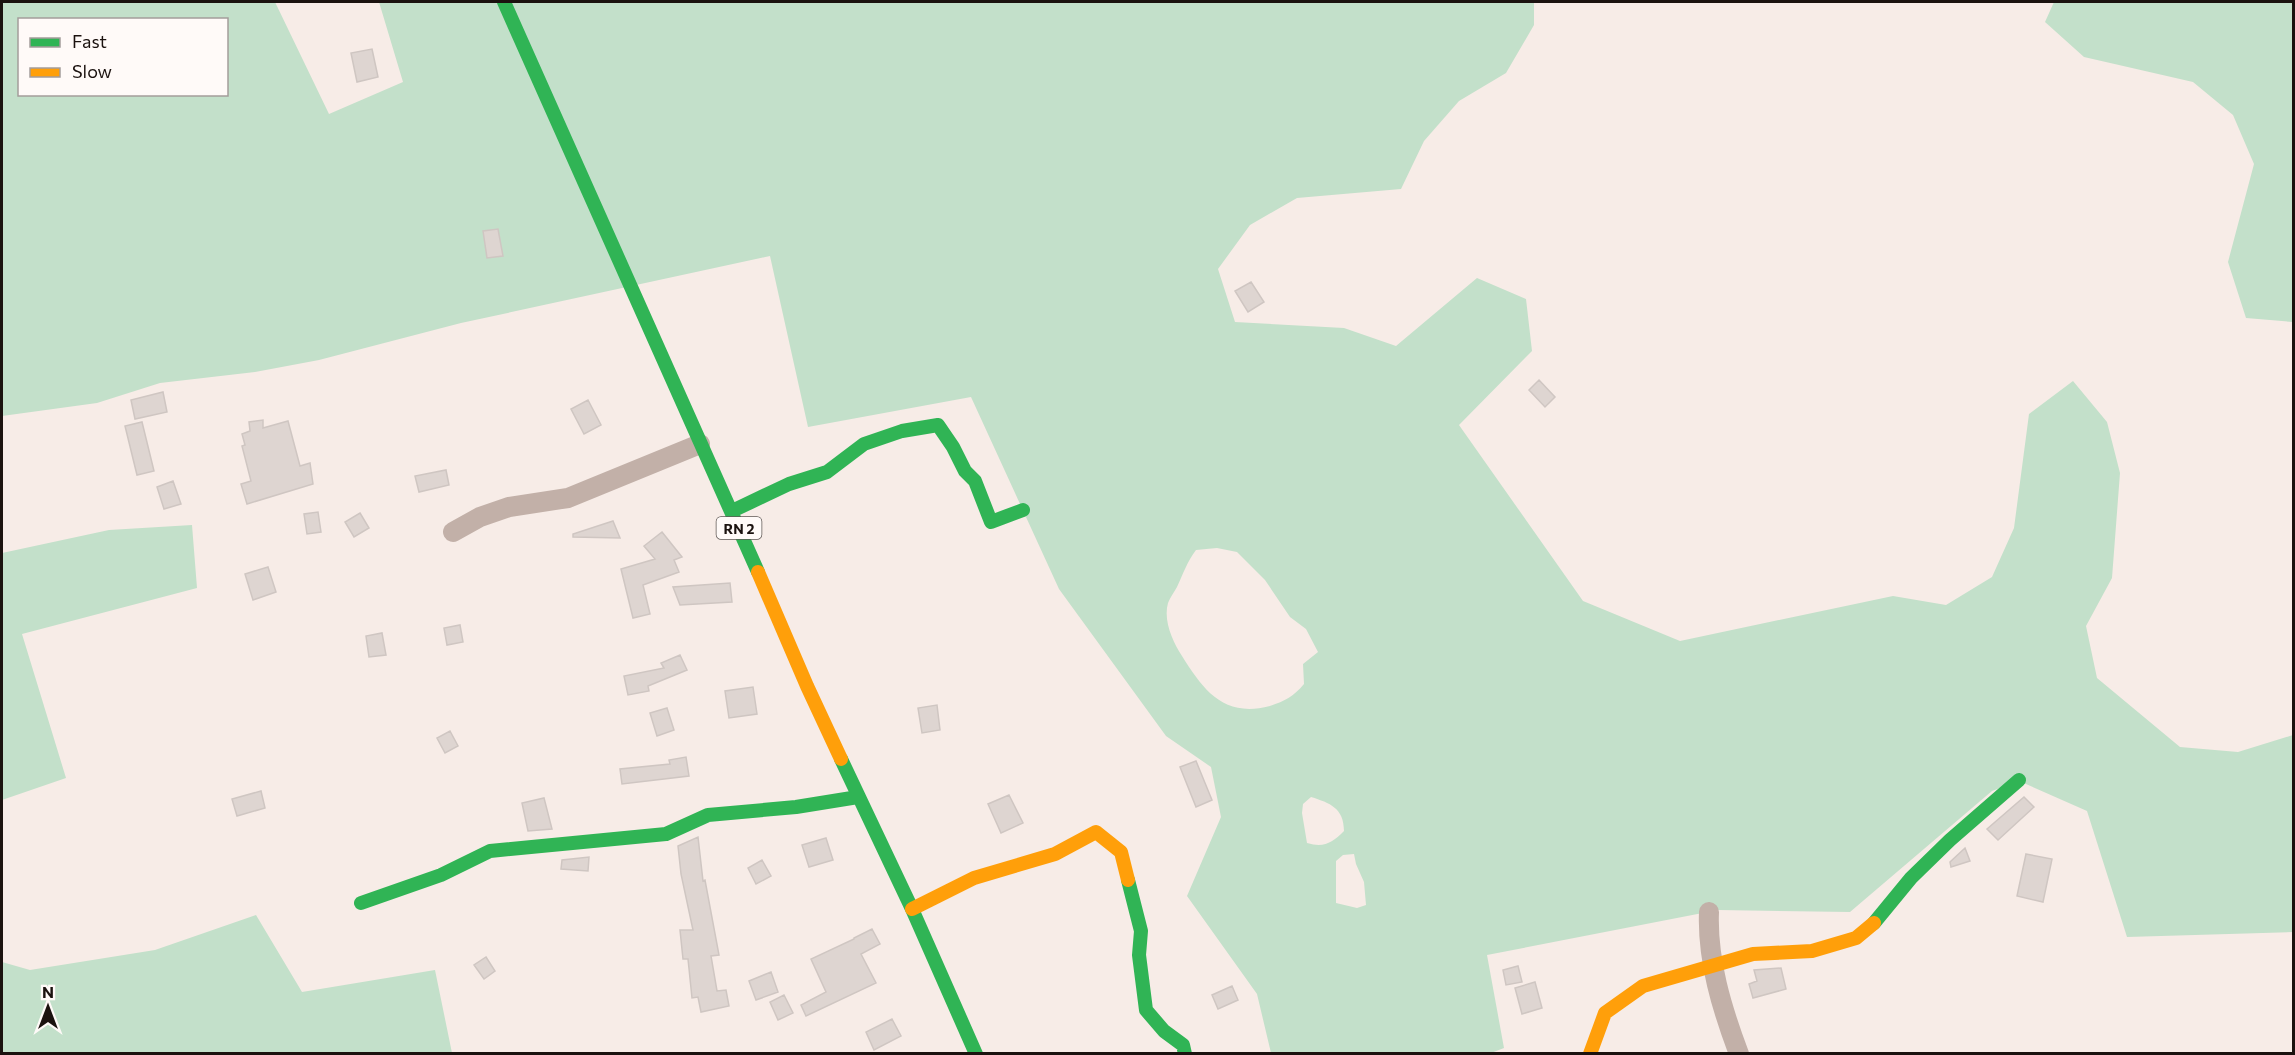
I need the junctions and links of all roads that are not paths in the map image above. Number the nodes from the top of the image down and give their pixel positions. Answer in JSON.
{"nodes":[{"id":1,"x":504,"y":2,"type":"edge"},
{"id":2,"x":700,"y":444,"type":"junction"},
{"id":3,"x":1023,"y":510,"type":"dead end"},
{"id":4,"x":732,"y":511,"type":"junction"},
{"id":5,"x":453,"y":532,"type":"dead end"},
{"id":6,"x":2019,"y":780,"type":"dead end"},
{"id":7,"x":858,"y":797,"type":"junction"},
{"id":8,"x":361,"y":903,"type":"dead end"},
{"id":9,"x":912,"y":909,"type":"junction"},
{"id":10,"x":1708,"y":912,"type":"dead end"},
{"id":11,"x":1714,"y":966,"type":"junction"},
{"id":12,"x":976,"y":1053,"type":"edge"},
{"id":13,"x":1185,"y":1053,"type":"edge"},
{"id":14,"x":1590,"y":1053,"type":"edge"},
{"id":15,"x":1739,"y":1053,"type":"edge"}],
"edges":[{"from":1,"to":2,"type":"street","number":"RN 2"},
{"from":2,"to":4,"type":"street","number":"RN 2"},
{"from":2,"to":5,"type":"street"},
{"from":3,"to":4,"type":"street"},
{"from":4,"to":7,"type":"street","number":"RN 2"},
{"from":6,"to":11,"type":"street"},
{"from":7,"to":8,"type":"street"},
{"from":7,"to":9,"type":"street","number":"RN 2"},
{"from":9,"to":12,"type":"street","number":"RN 2"},
{"from":9,"to":13,"type":"street"},
{"from":10,"to":11,"type":"street"},
{"from":11,"to":14,"type":"street"},
{"from":11,"to":15,"type":"street"}]}
